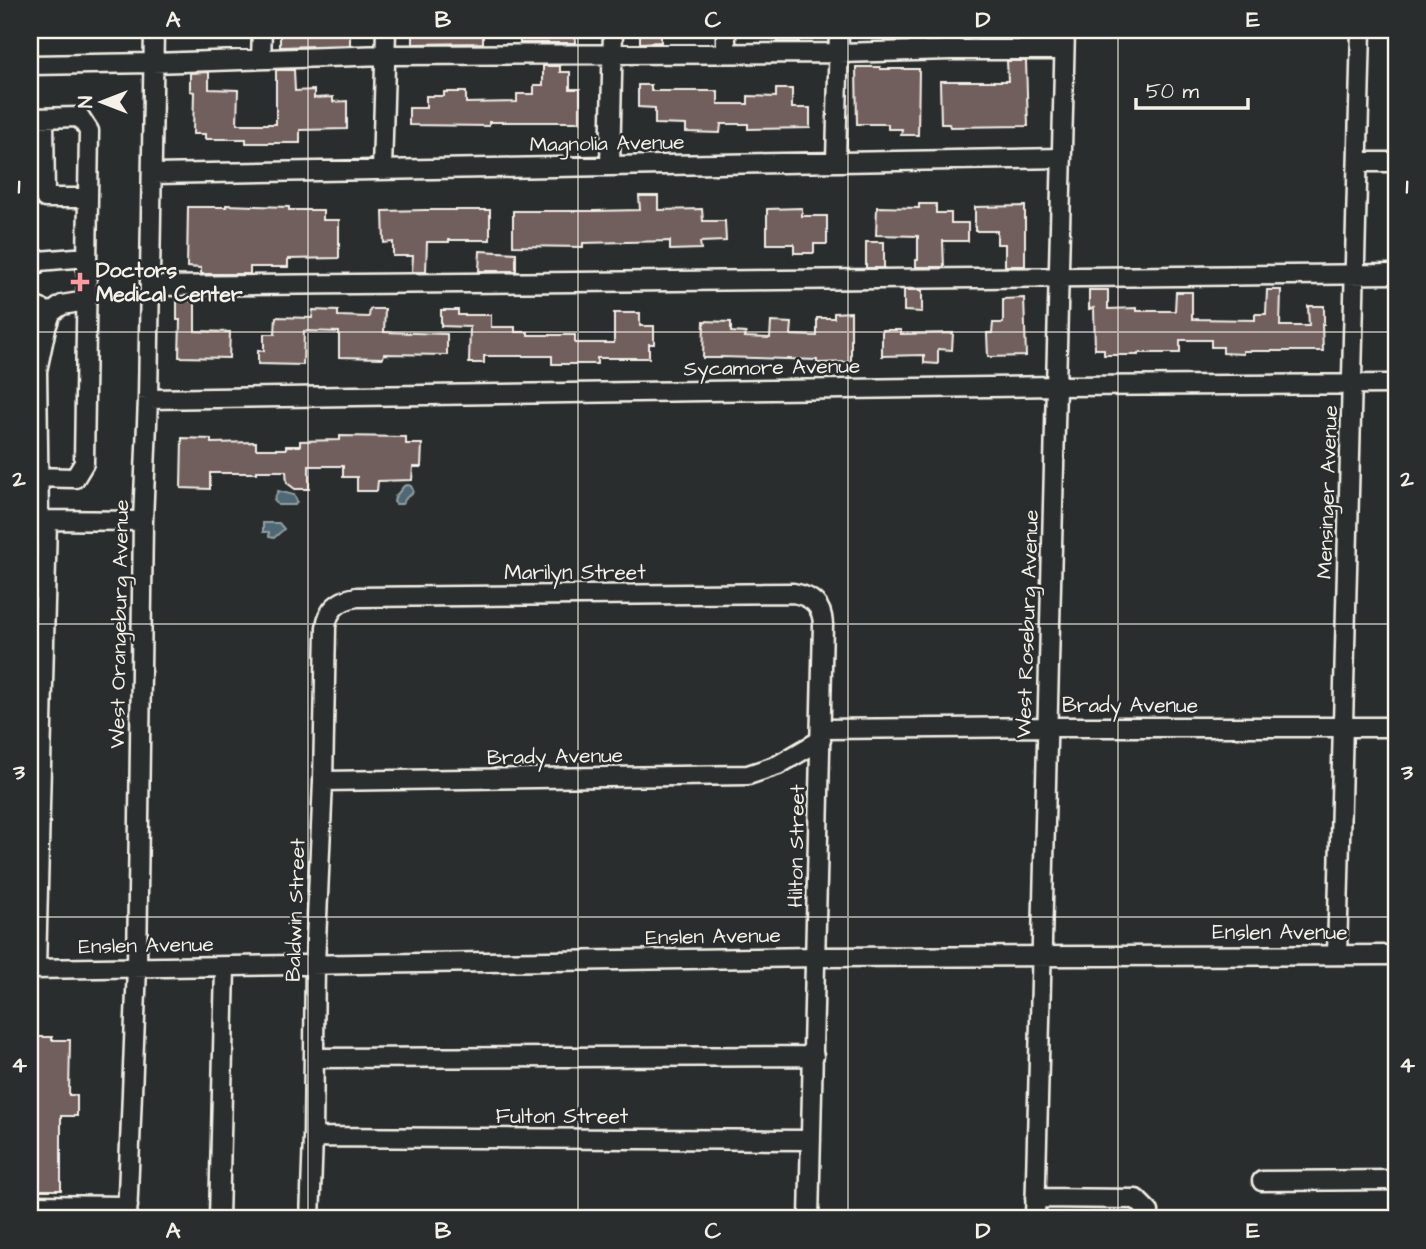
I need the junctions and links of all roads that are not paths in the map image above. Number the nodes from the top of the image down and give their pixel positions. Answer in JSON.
{"nodes":[{"id":1,"x":154,"y":30,"type":"edge"},
{"id":2,"x":262,"y":30,"type":"edge"},
{"id":3,"x":386,"y":30,"type":"edge"},
{"id":4,"x":613,"y":30,"type":"edge"},
{"id":5,"x":726,"y":30,"type":"edge"},
{"id":6,"x":839,"y":30,"type":"edge"},
{"id":7,"x":952,"y":30,"type":"edge"},
{"id":8,"x":1065,"y":30,"type":"edge"},
{"id":9,"x":1361,"y":30,"type":"edge"},
{"id":10,"x":951,"y":50,"type":"junction"},
{"id":11,"x":1064,"y":50,"type":"junction"},
{"id":12,"x":726,"y":53,"type":"junction"},
{"id":13,"x":839,"y":53,"type":"junction"},
{"id":14,"x":613,"y":54,"type":"junction"},
{"id":15,"x":385,"y":55,"type":"junction"},
{"id":16,"x":261,"y":58,"type":"junction"},
{"id":17,"x":153,"y":64,"type":"junction"},
{"id":18,"x":30,"y":65,"type":"edge"},
{"id":19,"x":37,"y":118,"type":"edge"},
{"id":20,"x":1062,"y":158,"type":"junction"},
{"id":21,"x":836,"y":162,"type":"junction"},
{"id":22,"x":1358,"y":162,"type":"junction"},
{"id":23,"x":1396,"y":162,"type":"edge"},
{"id":24,"x":610,"y":166,"type":"junction"},
{"id":25,"x":382,"y":170,"type":"junction"},
{"id":26,"x":153,"y":174,"type":"junction"},
{"id":27,"x":88,"y":198,"type":"junction"},
{"id":28,"x":87,"y":257,"type":"junction"},
{"id":29,"x":30,"y":271,"type":"edge"},
{"id":30,"x":1355,"y":274,"type":"junction"},
{"id":31,"x":1396,"y":274,"type":"edge"},
{"id":32,"x":1059,"y":277,"type":"junction"},
{"id":33,"x":150,"y":286,"type":"junction"},
{"id":34,"x":30,"y":298,"type":"edge"},
{"id":35,"x":86,"y":301,"type":"junction"},
{"id":36,"x":51,"y":313,"type":"junction"},
{"id":37,"x":1353,"y":384,"type":"junction"},
{"id":38,"x":1396,"y":384,"type":"edge"},
{"id":39,"x":1056,"y":386,"type":"junction"},
{"id":40,"x":148,"y":399,"type":"junction"},
{"id":41,"x":35,"y":477,"type":"edge"},
{"id":42,"x":39,"y":520,"type":"edge"},
{"id":43,"x":143,"y":521,"type":"junction"},
{"id":44,"x":814,"y":602,"type":"joint"},
{"id":45,"x":335,"y":605,"type":"joint"},
{"id":46,"x":1047,"y":727,"type":"junction"},
{"id":47,"x":1396,"y":727,"type":"edge"},
{"id":48,"x":1344,"y":728,"type":"junction"},
{"id":49,"x":821,"y":735,"type":"junction"},
{"id":50,"x":323,"y":781,"type":"junction"},
{"id":51,"x":1396,"y":954,"type":"edge"},
{"id":52,"x":1040,"y":955,"type":"junction"},
{"id":53,"x":1337,"y":955,"type":"junction"},
{"id":54,"x":816,"y":957,"type":"junction"},
{"id":55,"x":315,"y":964,"type":"junction"},
{"id":56,"x":137,"y":967,"type":"junction"},
{"id":57,"x":225,"y":967,"type":"junction"},
{"id":58,"x":33,"y":970,"type":"edge"},
{"id":59,"x":814,"y":1056,"type":"junction"},
{"id":60,"x":314,"y":1058,"type":"junction"},
{"id":61,"x":313,"y":1137,"type":"junction"},
{"id":62,"x":811,"y":1140,"type":"junction"},
{"id":63,"x":1396,"y":1180,"type":"edge"},
{"id":64,"x":1262,"y":1181,"type":"dead end"},
{"id":65,"x":1035,"y":1198,"type":"junction"},
{"id":66,"x":30,"y":1206,"type":"edge"},
{"id":67,"x":127,"y":1212,"type":"edge"},
{"id":68,"x":219,"y":1219,"type":"edge"},
{"id":69,"x":310,"y":1219,"type":"edge"},
{"id":70,"x":809,"y":1219,"type":"edge"},
{"id":71,"x":1035,"y":1219,"type":"edge"},
{"id":72,"x":1149,"y":1219,"type":"edge"}],
"edges":[{"from":1,"to":17,"type":"street","name":"West Orangeburg Avenue"},
{"from":2,"to":16,"type":"street"},
{"from":3,"to":15,"type":"street"},
{"from":4,"to":14,"type":"street"},
{"from":5,"to":12,"type":"street"},
{"from":6,"to":13,"type":"street"},
{"from":7,"to":10,"type":"street"},
{"from":8,"to":11,"type":"street","name":"West Roseburg Avenue"},
{"from":9,"to":22,"type":"street","name":"Mensinger Avenue"},
{"from":10,"to":11,"type":"street"},
{"from":10,"to":13,"type":"street"},
{"from":11,"to":20,"type":"street","name":"West Roseburg Avenue"},
{"from":12,"to":13,"type":"street"},
{"from":12,"to":14,"type":"street"},
{"from":13,"to":21,"type":"street"},
{"from":14,"to":15,"type":"street"},
{"from":14,"to":24,"type":"street"},
{"from":15,"to":16,"type":"street"},
{"from":15,"to":25,"type":"street"},
{"from":16,"to":17,"type":"street"},
{"from":17,"to":18,"type":"street"},
{"from":17,"to":26,"type":"street","name":"West Orangeburg Avenue"},
{"from":19,"to":27,"type":"street"},
{"from":19,"to":27,"type":"street"},
{"from":20,"to":21,"type":"street","name":"Magnolia Avenue"},
{"from":20,"to":32,"type":"street","name":"West Roseburg Avenue"},
{"from":21,"to":24,"type":"street","name":"Magnolia Avenue"},
{"from":22,"to":23,"type":"street"},
{"from":22,"to":30,"type":"street","name":"Mensinger Avenue"},
{"from":24,"to":25,"type":"street","name":"Magnolia Avenue"},
{"from":25,"to":26,"type":"street","name":"Magnolia Avenue"},
{"from":26,"to":33,"type":"street","name":"West Orangeburg Avenue"},
{"from":27,"to":28,"type":"street"},
{"from":28,"to":29,"type":"street"},
{"from":28,"to":35,"type":"street"},
{"from":30,"to":31,"type":"street"},
{"from":30,"to":32,"type":"street"},
{"from":30,"to":37,"type":"street","name":"Mensinger Avenue"},
{"from":32,"to":33,"type":"street"},
{"from":32,"to":39,"type":"street","name":"West Roseburg Avenue"},
{"from":33,"to":40,"type":"street","name":"West Orangeburg Avenue"},
{"from":34,"to":36,"type":"street"},
{"from":35,"to":36,"type":"street"},
{"from":35,"to":41,"type":"street"},
{"from":36,"to":41,"type":"street"},
{"from":37,"to":38,"type":"street","name":"Sycamore Avenue"},
{"from":37,"to":39,"type":"street","name":"Sycamore Avenue"},
{"from":37,"to":48,"type":"street","name":"Mensinger Avenue"},
{"from":39,"to":40,"type":"street","name":"Sycamore Avenue"},
{"from":39,"to":46,"type":"street","name":"West Roseburg Avenue"},
{"from":40,"to":43,"type":"street","name":"West Orangeburg Avenue"},
{"from":41,"to":42,"type":"street"},
{"from":42,"to":43,"type":"street"},
{"from":42,"to":58,"type":"street"},
{"from":43,"to":56,"type":"street","name":"West Orangeburg Avenue"},
{"from":44,"to":45,"type":"street","name":"Marilyn Street"},
{"from":44,"to":49,"type":"street","name":"Hilton Street"},
{"from":45,"to":50,"type":"street","name":"Baldwin Street"},
{"from":46,"to":48,"type":"street","name":"Brady Avenue"},
{"from":46,"to":49,"type":"street","name":"Brady Avenue"},
{"from":46,"to":52,"type":"street","name":"West Roseburg Avenue"},
{"from":47,"to":48,"type":"street","name":"Brady Avenue"},
{"from":48,"to":53,"type":"street","name":"Mensinger Avenue"},
{"from":49,"to":50,"type":"street","name":"Brady Avenue"},
{"from":49,"to":54,"type":"street","name":"Hilton Street"},
{"from":50,"to":55,"type":"street","name":"Baldwin Street"},
{"from":51,"to":53,"type":"street","name":"Enslen Avenue"},
{"from":52,"to":53,"type":"street","name":"Enslen Avenue"},
{"from":52,"to":54,"type":"street","name":"Enslen Avenue"},
{"from":52,"to":65,"type":"street","name":"West Roseburg Avenue"},
{"from":54,"to":55,"type":"street","name":"Enslen Avenue"},
{"from":54,"to":59,"type":"street","name":"Hilton Street"},
{"from":55,"to":57,"type":"street","name":"Enslen Avenue"},
{"from":55,"to":60,"type":"street","name":"Baldwin Street"},
{"from":56,"to":57,"type":"street","name":"Enslen Avenue"},
{"from":56,"to":58,"type":"street","name":"Enslen Avenue"},
{"from":56,"to":67,"type":"street","name":"West Orangeburg Avenue"},
{"from":57,"to":68,"type":"street"},
{"from":59,"to":60,"type":"street"},
{"from":59,"to":62,"type":"street","name":"Hilton Street"},
{"from":60,"to":61,"type":"street","name":"Baldwin Street"},
{"from":61,"to":62,"type":"street","name":"Fulton Street"},
{"from":61,"to":69,"type":"street","name":"Baldwin Street"},
{"from":62,"to":70,"type":"street","name":"Hilton Street"},
{"from":63,"to":64,"type":"street"},
{"from":65,"to":71,"type":"street","name":"West Roseburg Avenue"},
{"from":65,"to":72,"type":"street"},
{"from":66,"to":67,"type":"street"}]}
